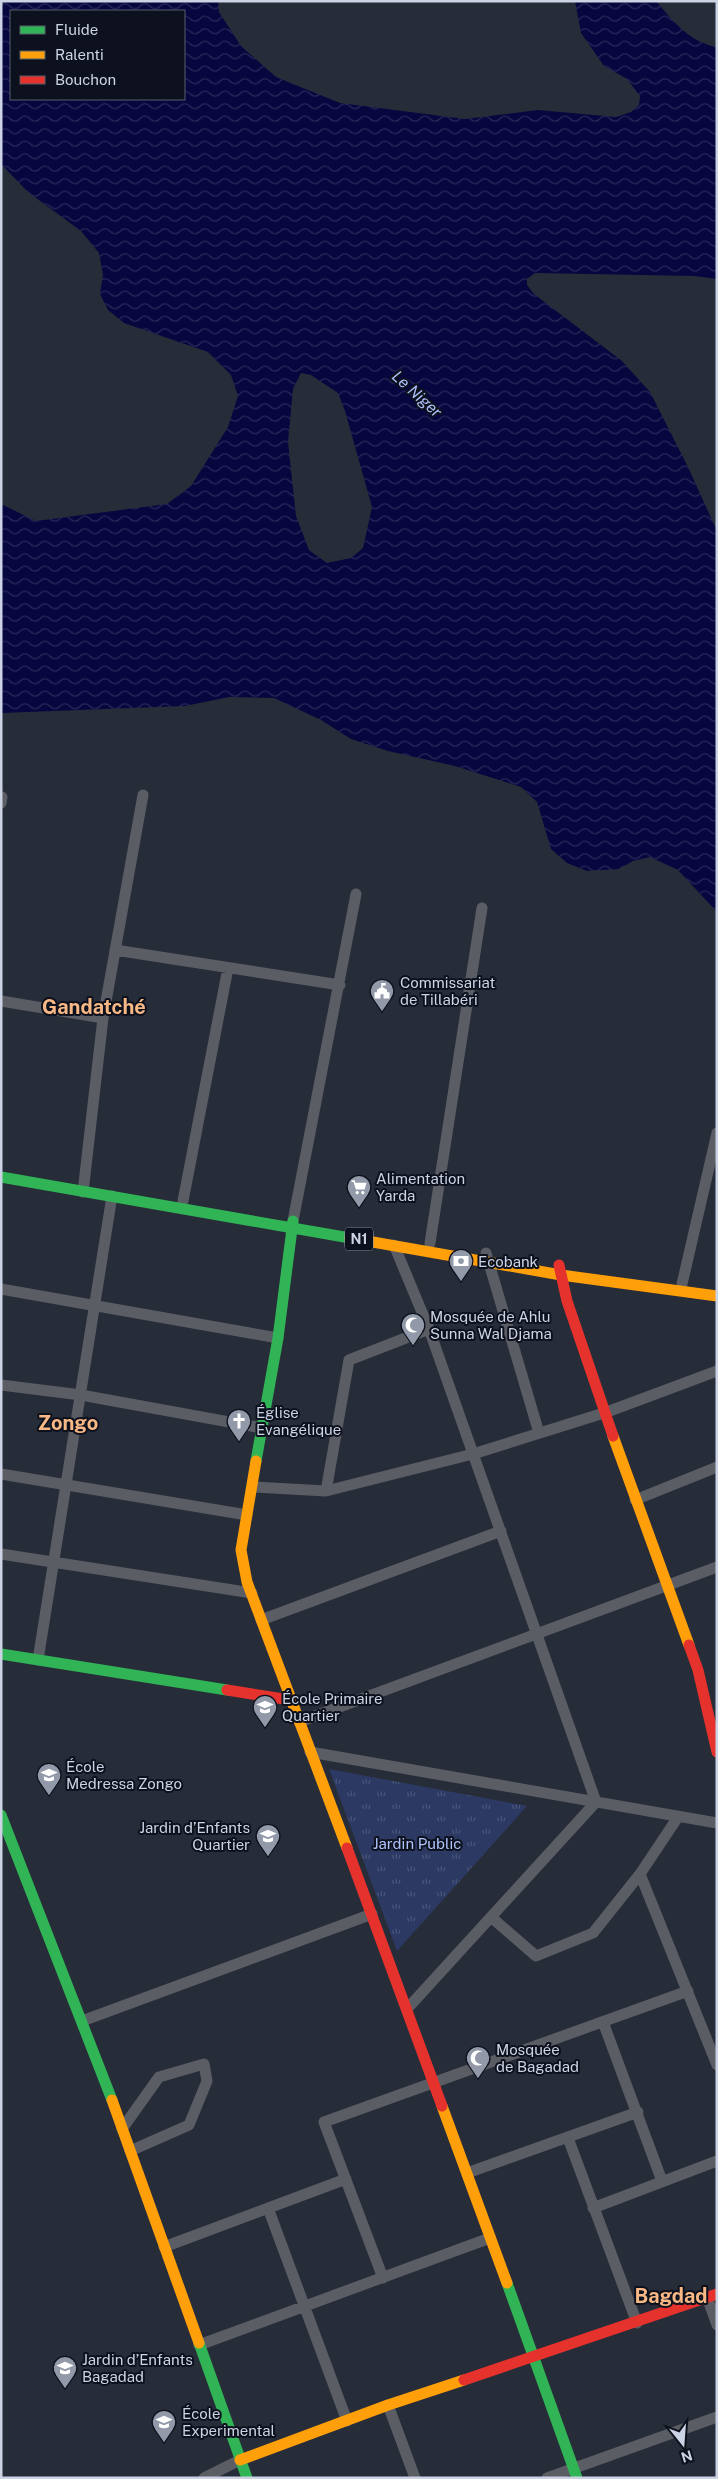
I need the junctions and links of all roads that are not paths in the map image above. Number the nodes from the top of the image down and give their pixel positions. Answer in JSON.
{"nodes":[{"id":1,"x":142,"y":795,"type":"dead end"},
{"id":2,"x":356,"y":894,"type":"dead end"},
{"id":3,"x":482,"y":908,"type":"dead end"},
{"id":4,"x":115,"y":950,"type":"junction"},
{"id":5,"x":228,"y":968,"type":"junction"},
{"id":6,"x":340,"y":985,"type":"junction"},
{"id":7,"x":1,"y":1001,"type":"edge"},
{"id":8,"x":103,"y":1018,"type":"junction"},
{"id":9,"x":717,"y":1133,"type":"edge"},
{"id":10,"x":1,"y":1169,"type":"edge"},
{"id":11,"x":1,"y":1177,"type":"edge"},
{"id":12,"x":711,"y":1185,"type":"edge"},
{"id":13,"x":83,"y":1189,"type":"junction"},
{"id":14,"x":112,"y":1196,"type":"junction"},
{"id":15,"x":183,"y":1201,"type":"junction"},
{"id":16,"x":292,"y":1225,"type":"junction"},
{"id":17,"x":430,"y":1243,"type":"junction"},
{"id":18,"x":394,"y":1245,"type":"junction"},
{"id":19,"x":487,"y":1256,"type":"junction"},
{"id":20,"x":560,"y":1270,"type":"junction"},
{"id":21,"x":682,"y":1284,"type":"junction"},
{"id":22,"x":717,"y":1288,"type":"edge"},
{"id":23,"x":1,"y":1289,"type":"edge"},
{"id":24,"x":717,"y":1296,"type":"edge"},
{"id":25,"x":95,"y":1306,"type":"junction"},
{"id":26,"x":429,"y":1328,"type":"junction"},
{"id":27,"x":278,"y":1338,"type":"junction"},
{"id":28,"x":717,"y":1371,"type":"edge"},
{"id":29,"x":1,"y":1385,"type":"edge"},
{"id":30,"x":81,"y":1395,"type":"junction"},
{"id":31,"x":607,"y":1412,"type":"junction"},
{"id":32,"x":262,"y":1428,"type":"junction"},
{"id":33,"x":539,"y":1433,"type":"junction"},
{"id":34,"x":473,"y":1454,"type":"junction"},
{"id":35,"x":717,"y":1467,"type":"edge"},
{"id":36,"x":1,"y":1474,"type":"edge"},
{"id":37,"x":66,"y":1485,"type":"junction"},
{"id":38,"x":252,"y":1487,"type":"junction"},
{"id":39,"x":326,"y":1491,"type":"junction"},
{"id":40,"x":635,"y":1500,"type":"junction"},
{"id":41,"x":247,"y":1515,"type":"junction"},
{"id":42,"x":501,"y":1531,"type":"junction"},
{"id":43,"x":1,"y":1554,"type":"edge"},
{"id":44,"x":54,"y":1563,"type":"junction"},
{"id":45,"x":717,"y":1567,"type":"edge"},
{"id":46,"x":668,"y":1585,"type":"junction"},
{"id":47,"x":252,"y":1593,"type":"junction"},
{"id":48,"x":261,"y":1620,"type":"junction"},
{"id":49,"x":538,"y":1633,"type":"junction"},
{"id":50,"x":1,"y":1654,"type":"edge"},
{"id":51,"x":38,"y":1660,"type":"junction"},
{"id":52,"x":290,"y":1700,"type":"junction"},
{"id":53,"x":299,"y":1722,"type":"junction"},
{"id":54,"x":310,"y":1752,"type":"junction"},
{"id":55,"x":717,"y":1752,"type":"edge"},
{"id":56,"x":596,"y":1802,"type":"junction"},
{"id":57,"x":1,"y":1815,"type":"edge"},
{"id":58,"x":678,"y":1817,"type":"junction"},
{"id":59,"x":717,"y":1823,"type":"edge"},
{"id":60,"x":640,"y":1874,"type":"junction"},
{"id":61,"x":372,"y":1914,"type":"junction"},
{"id":62,"x":491,"y":1917,"type":"junction"},
{"id":63,"x":688,"y":1991,"type":"junction"},
{"id":64,"x":407,"y":2009,"type":"junction"},
{"id":65,"x":82,"y":2021,"type":"junction"},
{"id":66,"x":603,"y":2022,"type":"junction"},
{"id":67,"x":717,"y":2064,"type":"edge"},
{"id":68,"x":434,"y":2082,"type":"junction"},
{"id":69,"x":638,"y":2112,"type":"junction"},
{"id":70,"x":122,"y":2129,"type":"junction"},
{"id":71,"x":568,"y":2138,"type":"junction"},
{"id":72,"x":130,"y":2151,"type":"junction"},
{"id":73,"x":717,"y":2161,"type":"edge"},
{"id":74,"x":467,"y":2173,"type":"junction"},
{"id":75,"x":346,"y":2179,"type":"junction"},
{"id":76,"x":662,"y":2181,"type":"junction"},
{"id":77,"x":268,"y":2208,"type":"junction"},
{"id":78,"x":593,"y":2208,"type":"junction"},
{"id":79,"x":490,"y":2238,"type":"junction"},
{"id":80,"x":164,"y":2247,"type":"junction"},
{"id":81,"x":383,"y":2278,"type":"junction"},
{"id":82,"x":712,"y":2295,"type":"edge"},
{"id":83,"x":304,"y":2306,"type":"junction"},
{"id":84,"x":637,"y":2323,"type":"junction"},
{"id":85,"x":717,"y":2324,"type":"edge"},
{"id":86,"x":199,"y":2345,"type":"junction"},
{"id":87,"x":534,"y":2357,"type":"junction"},
{"id":88,"x":388,"y":2405,"type":"junction"},
{"id":89,"x":717,"y":2417,"type":"edge"},
{"id":90,"x":347,"y":2421,"type":"junction"},
{"id":91,"x":240,"y":2460,"type":"junction"},
{"id":92,"x":575,"y":2473,"type":"edge"},
{"id":93,"x":204,"y":2478,"type":"edge"},
{"id":94,"x":247,"y":2478,"type":"edge"},
{"id":95,"x":415,"y":2478,"type":"edge"},
{"id":96,"x":547,"y":2478,"type":"edge"}],
"edges":[{"from":1,"to":4,"type":"street"},
{"from":2,"to":6,"type":"street"},
{"from":3,"to":17,"type":"street"},
{"from":4,"to":5,"type":"street"},
{"from":4,"to":8,"type":"street"},
{"from":5,"to":6,"type":"street"},
{"from":5,"to":15,"type":"street"},
{"from":6,"to":16,"type":"street"},
{"from":7,"to":8,"type":"street"},
{"from":8,"to":13,"type":"street"},
{"from":9,"to":12,"type":"street"},
{"from":10,"to":13,"type":"street","number":"N1"},
{"from":11,"to":13,"type":"street","number":"N1"},
{"from":12,"to":21,"type":"street"},
{"from":13,"to":14,"type":"street","number":"N1"},
{"from":13,"to":15,"type":"street","number":"N1"},
{"from":14,"to":16,"type":"street","number":"N1"},
{"from":14,"to":25,"type":"street"},
{"from":15,"to":16,"type":"street","number":"N1"},
{"from":16,"to":17,"type":"street","number":"N1"},
{"from":16,"to":18,"type":"street","number":"N1"},
{"from":16,"to":27,"type":"street"},
{"from":17,"to":19,"type":"street","number":"N1"},
{"from":18,"to":19,"type":"street","number":"N1"},
{"from":18,"to":26,"type":"street"},
{"from":19,"to":20,"type":"street","number":"N1"},
{"from":19,"to":33,"type":"street"},
{"from":20,"to":21,"type":"street","number":"N1"},
{"from":20,"to":24,"type":"street","number":"N1"},
{"from":20,"to":31,"type":"street"},
{"from":21,"to":22,"type":"street","number":"N1"},
{"from":23,"to":25,"type":"street"},
{"from":25,"to":27,"type":"street"},
{"from":25,"to":30,"type":"street"},
{"from":26,"to":34,"type":"street"},
{"from":26,"to":39,"type":"street"},
{"from":27,"to":32,"type":"street"},
{"from":28,"to":31,"type":"street"},
{"from":29,"to":30,"type":"street"},
{"from":30,"to":32,"type":"street"},
{"from":30,"to":37,"type":"street"},
{"from":31,"to":33,"type":"street"},
{"from":31,"to":40,"type":"street"},
{"from":32,"to":38,"type":"street"},
{"from":33,"to":34,"type":"street"},
{"from":34,"to":39,"type":"street"},
{"from":34,"to":42,"type":"street"},
{"from":35,"to":40,"type":"street"},
{"from":36,"to":37,"type":"street"},
{"from":37,"to":41,"type":"street"},
{"from":37,"to":44,"type":"street"},
{"from":38,"to":39,"type":"street"},
{"from":38,"to":41,"type":"street"},
{"from":40,"to":46,"type":"street"},
{"from":41,"to":47,"type":"street"},
{"from":42,"to":48,"type":"street"},
{"from":42,"to":49,"type":"street"},
{"from":43,"to":44,"type":"street"},
{"from":44,"to":47,"type":"street"},
{"from":44,"to":51,"type":"street"},
{"from":45,"to":46,"type":"street"},
{"from":46,"to":49,"type":"street"},
{"from":46,"to":55,"type":"street"},
{"from":47,"to":48,"type":"street"},
{"from":48,"to":52,"type":"street"},
{"from":49,"to":53,"type":"street"},
{"from":49,"to":56,"type":"street"},
{"from":50,"to":51,"type":"street"},
{"from":51,"to":52,"type":"street"},
{"from":52,"to":53,"type":"street"},
{"from":53,"to":54,"type":"street"},
{"from":54,"to":56,"type":"street"},
{"from":54,"to":61,"type":"street"},
{"from":56,"to":58,"type":"street"},
{"from":56,"to":62,"type":"street"},
{"from":57,"to":65,"type":"street"},
{"from":58,"to":59,"type":"street"},
{"from":58,"to":60,"type":"street"},
{"from":60,"to":62,"type":"street"},
{"from":60,"to":63,"type":"street"},
{"from":61,"to":64,"type":"street"},
{"from":61,"to":65,"type":"street"},
{"from":62,"to":64,"type":"street"},
{"from":63,"to":66,"type":"street"},
{"from":63,"to":67,"type":"street"},
{"from":64,"to":68,"type":"street"},
{"from":65,"to":70,"type":"street"},
{"from":66,"to":68,"type":"street"},
{"from":66,"to":69,"type":"street"},
{"from":68,"to":74,"type":"street"},
{"from":68,"to":75,"type":"street"},
{"from":69,"to":71,"type":"street"},
{"from":69,"to":76,"type":"street"},
{"from":70,"to":72,"type":"street"},
{"from":70,"to":72,"type":"street"},
{"from":71,"to":74,"type":"street"},
{"from":71,"to":78,"type":"street"},
{"from":72,"to":80,"type":"street"},
{"from":73,"to":76,"type":"street"},
{"from":74,"to":79,"type":"street"},
{"from":75,"to":77,"type":"street"},
{"from":75,"to":81,"type":"street"},
{"from":76,"to":78,"type":"street"},
{"from":77,"to":80,"type":"street"},
{"from":77,"to":83,"type":"street"},
{"from":78,"to":84,"type":"street"},
{"from":79,"to":81,"type":"street"},
{"from":79,"to":87,"type":"street"},
{"from":80,"to":86,"type":"street"},
{"from":81,"to":83,"type":"street"},
{"from":82,"to":84,"type":"street"},
{"from":82,"to":85,"type":"street"},
{"from":83,"to":86,"type":"street"},
{"from":83,"to":90,"type":"street"},
{"from":84,"to":87,"type":"street"},
{"from":86,"to":91,"type":"street"},
{"from":87,"to":88,"type":"street"},
{"from":87,"to":92,"type":"street"},
{"from":88,"to":90,"type":"street"},
{"from":88,"to":95,"type":"street"},
{"from":89,"to":92,"type":"street"},
{"from":90,"to":91,"type":"street"},
{"from":91,"to":93,"type":"street"},
{"from":91,"to":94,"type":"street"},
{"from":92,"to":96,"type":"street"}]}
